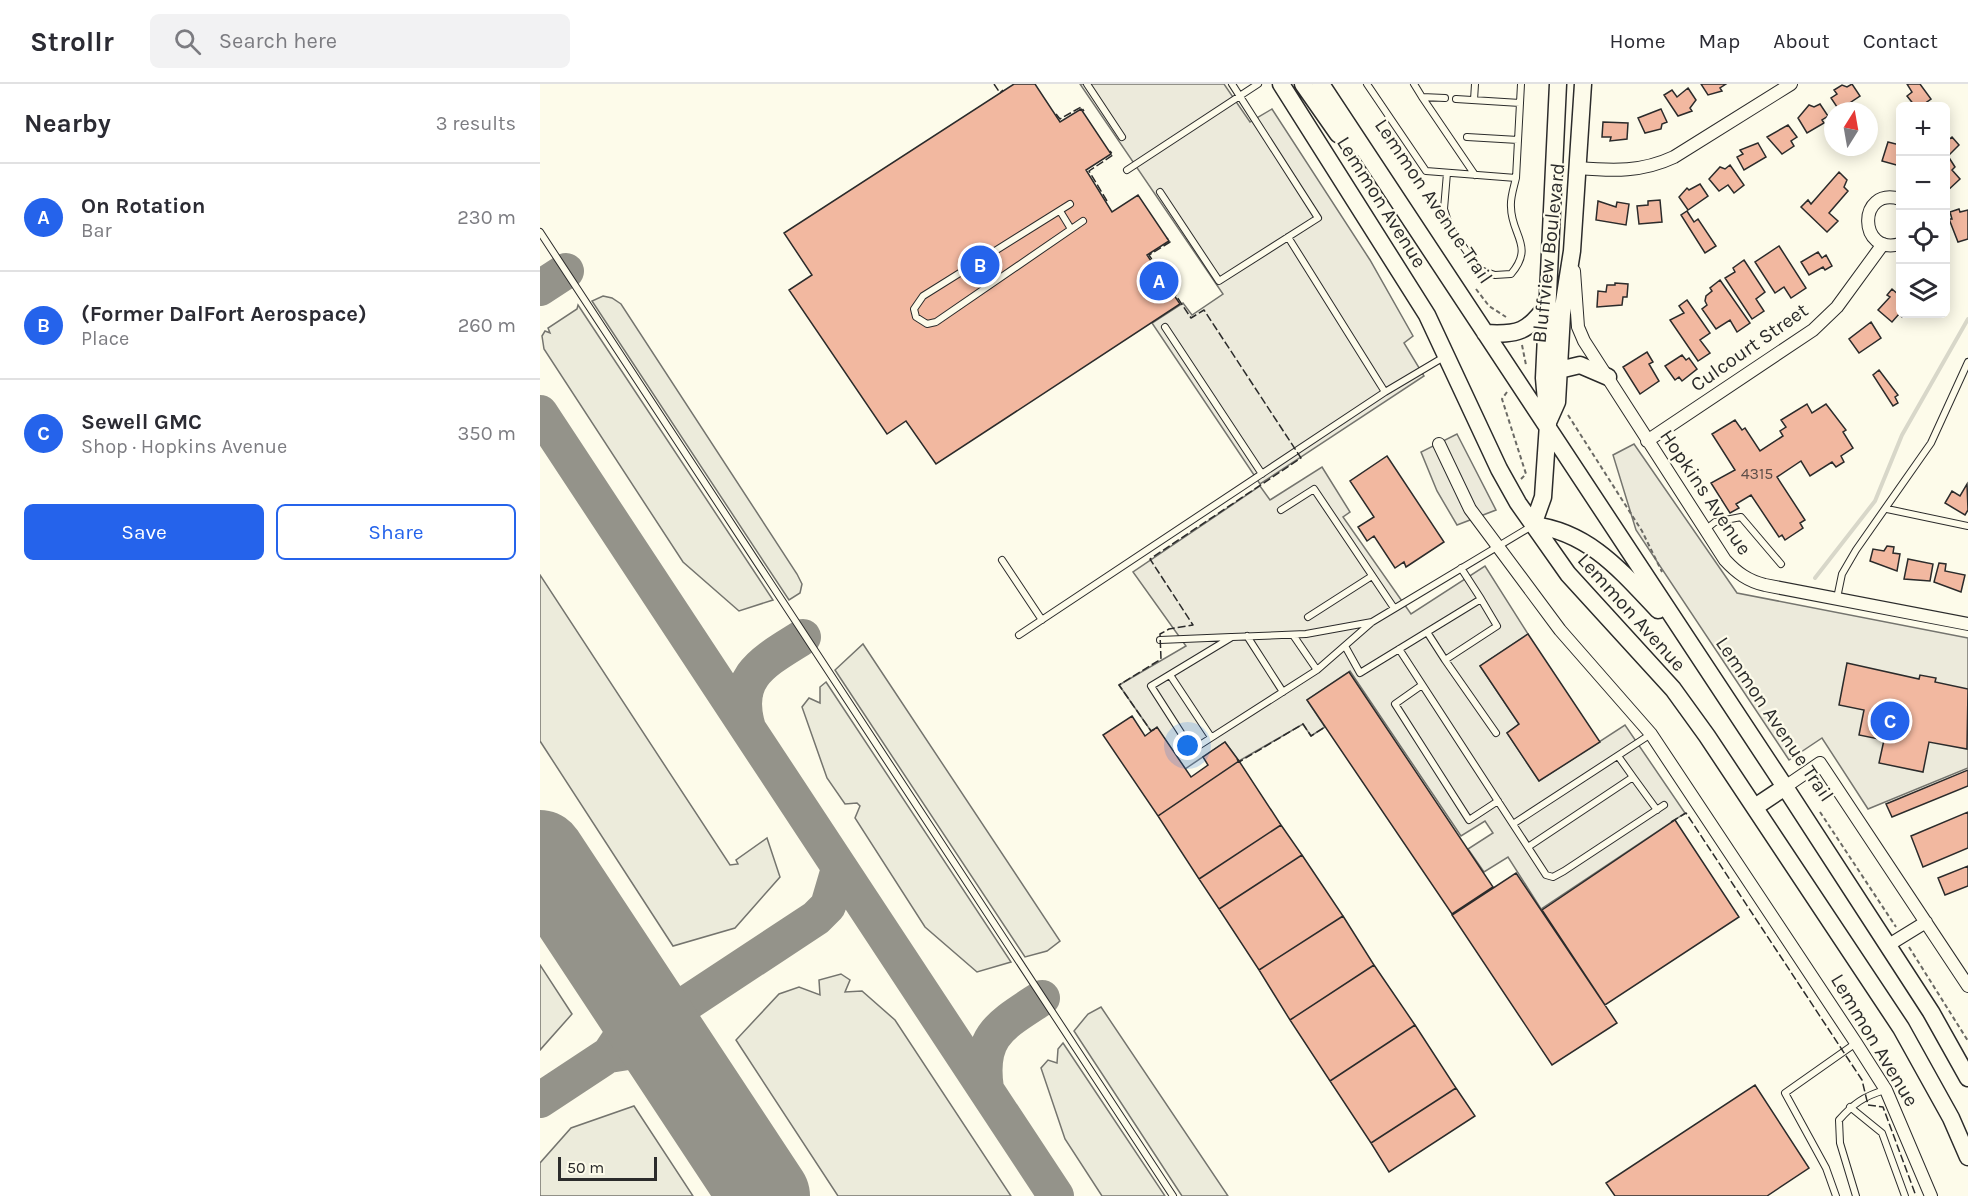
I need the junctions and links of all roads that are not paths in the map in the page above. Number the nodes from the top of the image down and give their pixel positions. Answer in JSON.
{"nodes":[{"id":1,"x":1086,"y":84,"type":"edge"},
{"id":2,"x":1232,"y":84,"type":"edge"},
{"id":3,"x":1258,"y":84,"type":"edge"},
{"id":4,"x":1281,"y":84,"type":"edge"},
{"id":5,"x":1303,"y":84,"type":"edge"},
{"id":6,"x":1321,"y":84,"type":"edge"},
{"id":7,"x":1368,"y":84,"type":"edge"},
{"id":8,"x":1414,"y":84,"type":"edge"},
{"id":9,"x":1475,"y":84,"type":"edge"},
{"id":10,"x":1521,"y":84,"type":"edge"},
{"id":11,"x":1558,"y":84,"type":"edge"},
{"id":12,"x":1583,"y":84,"type":"edge"},
{"id":13,"x":1791,"y":84,"type":"edge"},
{"id":14,"x":1240,"y":96,"type":"junction"},
{"id":15,"x":1422,"y":97,"type":"junction"},
{"id":16,"x":1445,"y":98,"type":"dead end"},
{"id":17,"x":1456,"y":99,"type":"dead end"},
{"id":18,"x":1474,"y":100,"type":"junction"},
{"id":19,"x":1520,"y":102,"type":"junction"},
{"id":20,"x":1122,"y":136,"type":"dead end"},
{"id":21,"x":1467,"y":137,"type":"dead end"},
{"id":22,"x":1518,"y":140,"type":"junction"},
{"id":23,"x":1365,"y":150,"type":"junction"},
{"id":24,"x":1554,"y":167,"type":"junction"},
{"id":25,"x":1578,"y":168,"type":"junction"},
{"id":26,"x":1127,"y":170,"type":"dead end"},
{"id":27,"x":1447,"y":173,"type":"junction"},
{"id":28,"x":1475,"y":175,"type":"junction"},
{"id":29,"x":1516,"y":178,"type":"junction"},
{"id":30,"x":1160,"y":192,"type":"dead end"},
{"id":31,"x":1896,"y":199,"type":"edge"},
{"id":32,"x":1071,"y":204,"type":"dead end"},
{"id":33,"x":1060,"y":211,"type":"junction"},
{"id":34,"x":1083,"y":221,"type":"dead end"},
{"id":35,"x":1071,"y":229,"type":"junction"},
{"id":36,"x":540,"y":232,"type":"edge"},
{"id":37,"x":1288,"y":237,"type":"junction"},
{"id":38,"x":1883,"y":244,"type":"junction"},
{"id":39,"x":1896,"y":244,"type":"edge"},
{"id":40,"x":1572,"y":251,"type":"junction"},
{"id":41,"x":1547,"y":305,"type":"junction"},
{"id":42,"x":1165,"y":327,"type":"dead end"},
{"id":43,"x":1485,"y":333,"type":"junction"},
{"id":44,"x":1447,"y":355,"type":"junction"},
{"id":45,"x":1968,"y":362,"type":"edge"},
{"id":46,"x":1559,"y":370,"type":"junction"},
{"id":47,"x":1608,"y":377,"type":"junction"},
{"id":48,"x":1385,"y":392,"type":"junction"},
{"id":49,"x":1548,"y":424,"type":"junction"},
{"id":50,"x":1647,"y":441,"type":"junction"},
{"id":51,"x":1439,"y":444,"type":"dead end"},
{"id":52,"x":1262,"y":474,"type":"junction"},
{"id":53,"x":1887,"y":509,"type":"junction"},
{"id":54,"x":1281,"y":510,"type":"dead end"},
{"id":55,"x":1533,"y":525,"type":"junction"},
{"id":56,"x":1968,"y":526,"type":"edge"},
{"id":57,"x":1705,"y":530,"type":"junction"},
{"id":58,"x":1498,"y":546,"type":"junction"},
{"id":59,"x":1002,"y":560,"type":"dead end"},
{"id":60,"x":1781,"y":564,"type":"dead end"},
{"id":61,"x":1461,"y":568,"type":"junction"},
{"id":62,"x":1372,"y":576,"type":"junction"},
{"id":63,"x":1481,"y":599,"type":"junction"},
{"id":64,"x":1837,"y":599,"type":"junction"},
{"id":65,"x":1394,"y":608,"type":"junction"},
{"id":66,"x":1308,"y":617,"type":"dead end"},
{"id":67,"x":1042,"y":620,"type":"junction"},
{"id":68,"x":1372,"y":622,"type":"junction"},
{"id":69,"x":1968,"y":624,"type":"edge"},
{"id":70,"x":1427,"y":632,"type":"junction"},
{"id":71,"x":1019,"y":635,"type":"dead end"},
{"id":72,"x":1293,"y":635,"type":"junction"},
{"id":73,"x":1247,"y":636,"type":"junction"},
{"id":74,"x":1232,"y":637,"type":"junction"},
{"id":75,"x":1684,"y":637,"type":"junction"},
{"id":76,"x":1160,"y":640,"type":"dead end"},
{"id":77,"x":1345,"y":646,"type":"junction"},
{"id":78,"x":1399,"y":649,"type":"junction"},
{"id":79,"x":1445,"y":660,"type":"junction"},
{"id":80,"x":1317,"y":670,"type":"junction"},
{"id":81,"x":1170,"y":675,"type":"junction"},
{"id":82,"x":1422,"y":685,"type":"junction"},
{"id":83,"x":1283,"y":692,"type":"junction"},
{"id":84,"x":1496,"y":733,"type":"dead end"},
{"id":85,"x":1651,"y":734,"type":"junction"},
{"id":86,"x":1211,"y":738,"type":"junction"},
{"id":87,"x":1618,"y":756,"type":"junction"},
{"id":88,"x":1633,"y":777,"type":"junction"},
{"id":89,"x":1785,"y":787,"type":"junction"},
{"id":90,"x":1498,"y":801,"type":"junction"},
{"id":91,"x":1664,"y":805,"type":"dead end"},
{"id":92,"x":1755,"y":807,"type":"junction"},
{"id":93,"x":1657,"y":810,"type":"junction"},
{"id":94,"x":1513,"y":824,"type":"junction"},
{"id":95,"x":1528,"y":847,"type":"junction"},
{"id":96,"x":1926,"y":922,"type":"junction"},
{"id":97,"x":1887,"y":946,"type":"junction"},
{"id":98,"x":1968,"y":986,"type":"edge"},
{"id":99,"x":1856,"y":1043,"type":"junction"},
{"id":100,"x":1968,"y":1078,"type":"edge"},
{"id":101,"x":1886,"y":1090,"type":"junction"},
{"id":102,"x":1850,"y":1107,"type":"junction"},
{"id":103,"x":1968,"y":1157,"type":"edge"},
{"id":104,"x":1173,"y":1196,"type":"edge"},
{"id":105,"x":1836,"y":1196,"type":"edge"},
{"id":106,"x":1856,"y":1196,"type":"edge"},
{"id":107,"x":1905,"y":1196,"type":"edge"},
{"id":108,"x":1931,"y":1196,"type":"edge"}],
"edges":[{"from":1,"to":20,"type":"lane"},
{"from":2,"to":14,"type":"lane"},
{"from":3,"to":14,"type":"lane"},
{"from":4,"to":44,"type":"main road","name":"Lemmon Avenue"},
{"from":5,"to":23,"type":"main road"},
{"from":6,"to":23,"type":"main road","name":"Lemmon Avenue"},
{"from":7,"to":27,"type":"lane"},
{"from":8,"to":15,"type":"lane"},
{"from":9,"to":18,"type":"lane"},
{"from":10,"to":19,"type":"lane"},
{"from":11,"to":24,"type":"main road","name":"Bluffview Boulevard"},
{"from":12,"to":25,"type":"main road","name":"Bluffview Boulevard"},
{"from":13,"to":25,"type":"street"},
{"from":14,"to":26,"type":"lane"},
{"from":14,"to":37,"type":"lane"},
{"from":15,"to":16,"type":"lane"},
{"from":15,"to":28,"type":"lane"},
{"from":17,"to":18,"type":"lane"},
{"from":18,"to":19,"type":"lane"},
{"from":19,"to":22,"type":"lane"},
{"from":21,"to":22,"type":"lane"},
{"from":22,"to":29,"type":"lane"},
{"from":23,"to":43,"type":"main road","name":"Lemmon Avenue"},
{"from":24,"to":25,"type":"main road"},
{"from":24,"to":41,"type":"main road","name":"Bluffview Boulevard"},
{"from":25,"to":40,"type":"main road","name":"Bluffview Boulevard"},
{"from":27,"to":28,"type":"lane"},
{"from":27,"to":29,"type":"lane"},
{"from":28,"to":29,"type":"lane"},
{"from":30,"to":37,"type":"lane"},
{"from":31,"to":38,"type":"street"},
{"from":32,"to":33,"type":"lane"},
{"from":33,"to":35,"type":"lane"},
{"from":33,"to":35,"type":"lane"},
{"from":34,"to":35,"type":"lane"},
{"from":36,"to":104,"type":"lane"},
{"from":37,"to":48,"type":"lane"},
{"from":38,"to":39,"type":"street"},
{"from":38,"to":50,"type":"street","name":"Culcourt Street"},
{"from":40,"to":46,"type":"main road","name":"Bluffview Boulevard"},
{"from":40,"to":47,"type":"street","name":"Hopkins Avenue"},
{"from":41,"to":43,"type":"main road"},
{"from":41,"to":49,"type":"main road","name":"Bluffview Boulevard"},
{"from":42,"to":52,"type":"lane"},
{"from":43,"to":49,"type":"main road","name":"Lemmon Avenue"},
{"from":44,"to":48,"type":"lane"},
{"from":44,"to":55,"type":"main road","name":"Lemmon Avenue"},
{"from":45,"to":53,"type":"lane"},
{"from":46,"to":47,"type":"main road"},
{"from":46,"to":49,"type":"main road","name":"Bluffview Boulevard"},
{"from":47,"to":50,"type":"street","name":"Hopkins Avenue"},
{"from":48,"to":52,"type":"lane"},
{"from":49,"to":55,"type":"main road","name":"Bluffview Boulevard"},
{"from":49,"to":75,"type":"main road","name":"Lemmon Avenue"},
{"from":50,"to":57,"type":"street","name":"Hopkins Avenue"},
{"from":51,"to":58,"type":"street","name":"Lemmon Avenue"},
{"from":52,"to":67,"type":"lane"},
{"from":53,"to":56,"type":"lane"},
{"from":53,"to":64,"type":"lane"},
{"from":54,"to":62,"type":"lane"},
{"from":55,"to":58,"type":"lane"},
{"from":55,"to":75,"type":"main road"},
{"from":55,"to":92,"type":"main road","name":"Lemmon Avenue"},
{"from":57,"to":60,"type":"lane"},
{"from":57,"to":64,"type":"street","name":"Hopkins Avenue"},
{"from":58,"to":61,"type":"lane"},
{"from":58,"to":85,"type":"street","name":"Lemmon Avenue"},
{"from":59,"to":67,"type":"lane"},
{"from":61,"to":63,"type":"lane"},
{"from":61,"to":65,"type":"lane"},
{"from":62,"to":65,"type":"lane"},
{"from":62,"to":66,"type":"lane"},
{"from":63,"to":70,"type":"lane"},
{"from":63,"to":79,"type":"lane"},
{"from":64,"to":69,"type":"street","name":"Hopkins Avenue"},
{"from":65,"to":68,"type":"lane"},
{"from":67,"to":71,"type":"lane"},
{"from":68,"to":72,"type":"lane"},
{"from":68,"to":77,"type":"lane"},
{"from":70,"to":78,"type":"lane"},
{"from":70,"to":79,"type":"lane"},
{"from":72,"to":73,"type":"lane"},
{"from":72,"to":80,"type":"lane"},
{"from":73,"to":74,"type":"lane"},
{"from":73,"to":83,"type":"lane"},
{"from":74,"to":76,"type":"lane"},
{"from":74,"to":81,"type":"lane"},
{"from":75,"to":89,"type":"main road","name":"Lemmon Avenue"},
{"from":77,"to":78,"type":"lane"},
{"from":77,"to":80,"type":"lane"},
{"from":78,"to":82,"type":"lane"},
{"from":79,"to":84,"type":"lane"},
{"from":80,"to":83,"type":"lane"},
{"from":81,"to":86,"type":"lane"},
{"from":81,"to":86,"type":"lane"},
{"from":82,"to":90,"type":"lane"},
{"from":82,"to":90,"type":"lane"},
{"from":83,"to":86,"type":"lane"},
{"from":85,"to":87,"type":"lane"},
{"from":85,"to":99,"type":"street","name":"Lemmon Avenue"},
{"from":87,"to":88,"type":"lane"},
{"from":87,"to":94,"type":"lane"},
{"from":88,"to":93,"type":"lane"},
{"from":88,"to":95,"type":"lane"},
{"from":89,"to":92,"type":"main road"},
{"from":89,"to":96,"type":"street"},
{"from":89,"to":97,"type":"main road","name":"Lemmon Avenue"},
{"from":90,"to":94,"type":"lane"},
{"from":91,"to":93,"type":"lane"},
{"from":92,"to":103,"type":"main road","name":"Lemmon Avenue"},
{"from":93,"to":95,"type":"lane"},
{"from":94,"to":95,"type":"lane"},
{"from":96,"to":97,"type":"street"},
{"from":96,"to":98,"type":"street"},
{"from":97,"to":100,"type":"main road","name":"Lemmon Avenue"},
{"from":99,"to":101,"type":"street","name":"Lemmon Avenue"},
{"from":99,"to":105,"type":"lane"},
{"from":101,"to":102,"type":"lane"},
{"from":101,"to":108,"type":"street","name":"Lemmon Avenue"},
{"from":102,"to":106,"type":"lane"},
{"from":102,"to":107,"type":"lane"}]}
